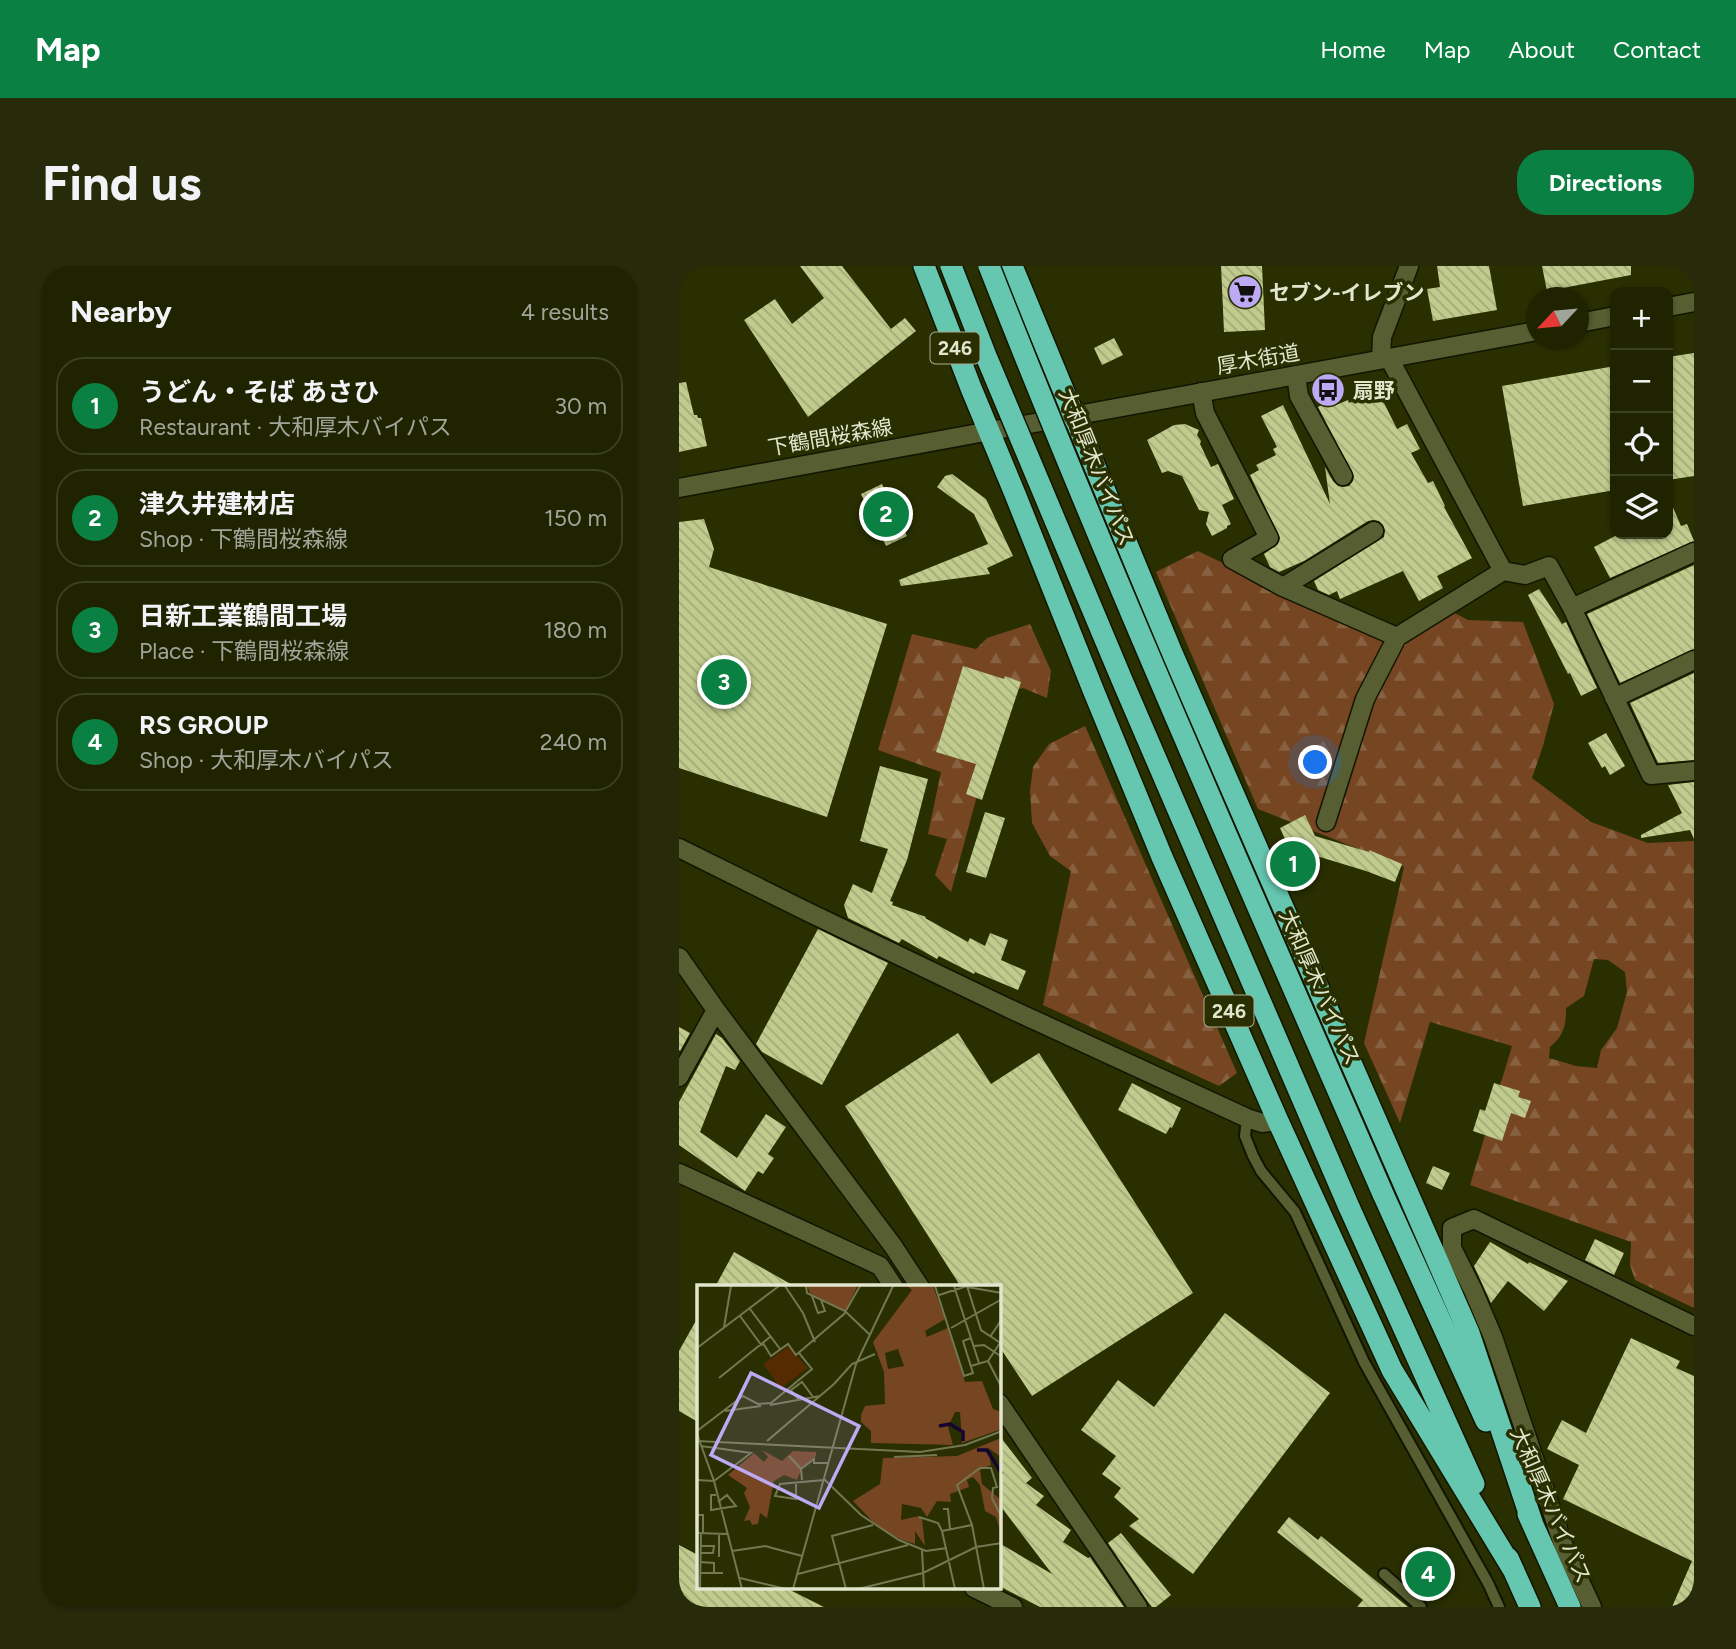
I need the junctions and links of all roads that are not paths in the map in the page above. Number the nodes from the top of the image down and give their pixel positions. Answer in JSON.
{"nodes":[{"id":1,"x":924,"y":266,"type":"edge"},
{"id":2,"x":951,"y":266,"type":"edge"},
{"id":3,"x":989,"y":266,"type":"edge"},
{"id":4,"x":1012,"y":266,"type":"edge"},
{"id":5,"x":1409,"y":266,"type":"edge"},
{"id":6,"x":1694,"y":302,"type":"edge"},
{"id":7,"x":1673,"y":306,"type":"edge"},
{"id":8,"x":1610,"y":317,"type":"edge"},
{"id":9,"x":1589,"y":321,"type":"edge"},
{"id":10,"x":1526,"y":333,"type":"edge"},
{"id":11,"x":1385,"y":358,"type":"junction"},
{"id":12,"x":1296,"y":375,"type":"junction"},
{"id":13,"x":1201,"y":392,"type":"junction"},
{"id":14,"x":1074,"y":415,"type":"junction"},
{"id":15,"x":988,"y":430,"type":"junction"},
{"id":16,"x":1343,"y":476,"type":"dead end"},
{"id":17,"x":679,"y":488,"type":"edge"},
{"id":18,"x":1374,"y":531,"type":"dead end"},
{"id":19,"x":1694,"y":552,"type":"edge"},
{"id":20,"x":1503,"y":571,"type":"junction"},
{"id":21,"x":1283,"y":587,"type":"junction"},
{"id":22,"x":1572,"y":608,"type":"junction"},
{"id":23,"x":1397,"y":637,"type":"junction"},
{"id":24,"x":1694,"y":660,"type":"edge"},
{"id":25,"x":1613,"y":698,"type":"junction"},
{"id":26,"x":1694,"y":771,"type":"edge"},
{"id":27,"x":1327,"y":822,"type":"dead end"},
{"id":28,"x":679,"y":848,"type":"edge"},
{"id":29,"x":679,"y":957,"type":"edge"},
{"id":30,"x":716,"y":1010,"type":"junction"},
{"id":31,"x":679,"y":1077,"type":"edge"},
{"id":32,"x":1247,"y":1118,"type":"junction"},
{"id":33,"x":1278,"y":1121,"type":"junction"},
{"id":34,"x":679,"y":1173,"type":"edge"},
{"id":35,"x":893,"y":1285,"type":"edge"},
{"id":36,"x":920,"y":1285,"type":"edge"},
{"id":37,"x":1694,"y":1325,"type":"edge"},
{"id":38,"x":1001,"y":1406,"type":"edge"},
{"id":39,"x":1533,"y":1525,"type":"junction"},
{"id":40,"x":1514,"y":1571,"type":"junction"},
{"id":41,"x":1384,"y":1574,"type":"dead end"},
{"id":42,"x":978,"y":1590,"type":"edge"},
{"id":43,"x":1013,"y":1607,"type":"edge"},
{"id":44,"x":1138,"y":1607,"type":"edge"},
{"id":45,"x":1421,"y":1607,"type":"edge"},
{"id":46,"x":1499,"y":1607,"type":"edge"},
{"id":47,"x":1530,"y":1607,"type":"edge"},
{"id":48,"x":1570,"y":1607,"type":"edge"},
{"id":49,"x":1592,"y":1607,"type":"edge"}],
"edges":[{"from":1,"to":15,"type":"highway","number":"246"},
{"from":2,"to":40,"type":"highway","number":"246","bridge":true},
{"from":3,"to":39,"type":"highway","name":"大和厚木バイパス","bridge":true},
{"from":4,"to":14,"type":"highway"},
{"from":5,"to":11,"type":"street"},
{"from":6,"to":7,"type":"street"},
{"from":8,"to":9,"type":"street"},
{"from":10,"to":11,"type":"street","name":"厚木街道"},
{"from":11,"to":12,"type":"street","name":"厚木街道"},
{"from":11,"to":20,"type":"street"},
{"from":12,"to":13,"type":"street","name":"厚木街道"},
{"from":12,"to":16,"type":"street"},
{"from":13,"to":14,"type":"street","name":"厚木街道"},
{"from":13,"to":21,"type":"street"},
{"from":14,"to":15,"type":"street","name":"厚木街道"},
{"from":14,"to":39,"type":"highway"},
{"from":15,"to":17,"type":"street","name":"下鶴間桜森線"},
{"from":15,"to":33,"type":"highway","number":"246"},
{"from":18,"to":21,"type":"street"},
{"from":19,"to":22,"type":"street"},
{"from":20,"to":22,"type":"street"},
{"from":20,"to":23,"type":"street"},
{"from":21,"to":23,"type":"street"},
{"from":22,"to":25,"type":"street"},
{"from":23,"to":27,"type":"street"},
{"from":24,"to":25,"type":"street"},
{"from":25,"to":26,"type":"street"},
{"from":28,"to":32,"type":"street"},
{"from":29,"to":30,"type":"street"},
{"from":30,"to":31,"type":"street"},
{"from":30,"to":36,"type":"street"},
{"from":32,"to":33,"type":"street"},
{"from":32,"to":46,"type":"lane"},
{"from":33,"to":40,"type":"highway","number":"246"},
{"from":34,"to":35,"type":"street"},
{"from":37,"to":49,"type":"street"},
{"from":38,"to":44,"type":"street"},
{"from":39,"to":48,"type":"highway","name":"大和厚木バイパス"},
{"from":40,"to":47,"type":"highway","number":"246"},
{"from":41,"to":45,"type":"lane"},
{"from":42,"to":43,"type":"street"}]}
